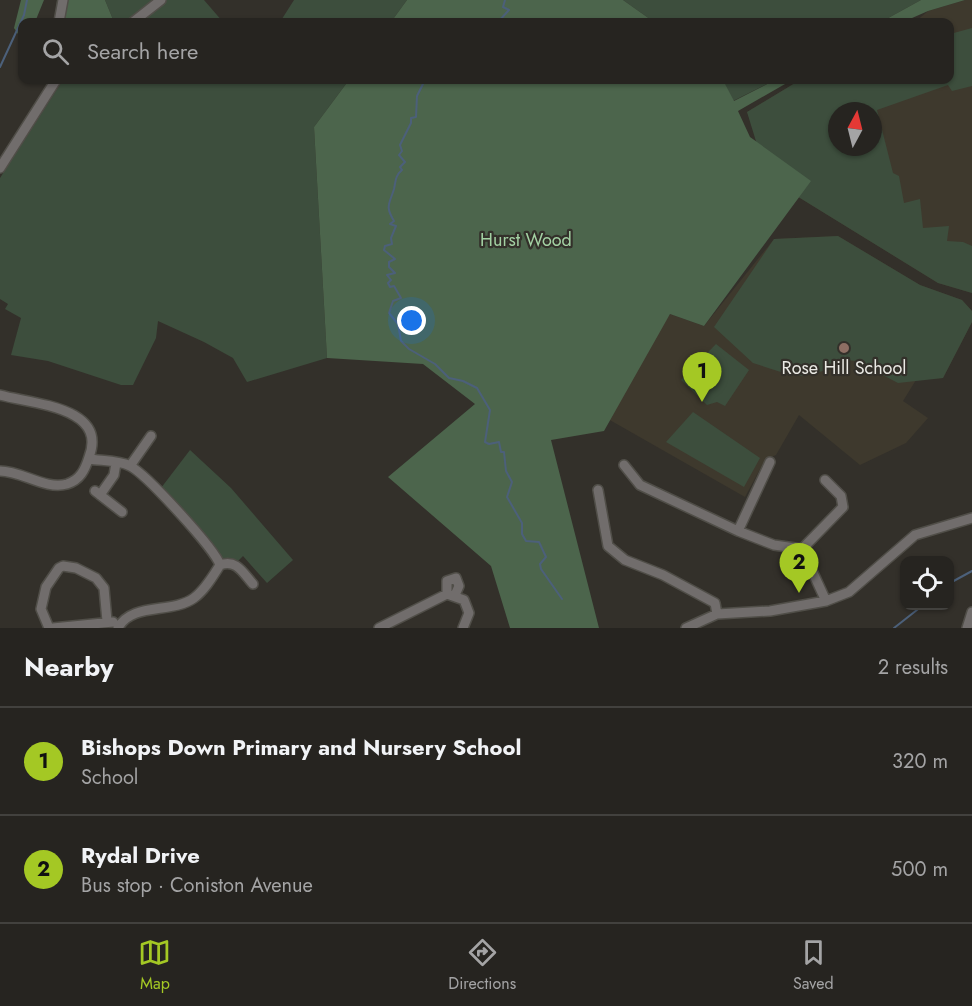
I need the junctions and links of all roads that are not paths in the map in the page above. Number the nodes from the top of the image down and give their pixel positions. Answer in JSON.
{"nodes":[{"id":1,"x":63,"y":0,"type":"edge"},
{"id":2,"x":161,"y":0,"type":"edge"},
{"id":3,"x":60,"y":18,"type":"edge"},
{"id":4,"x":138,"y":18,"type":"edge"},
{"id":5,"x":53,"y":84,"type":"edge"},
{"id":6,"x":0,"y":168,"type":"edge"},
{"id":7,"x":0,"y":395,"type":"edge"},
{"id":8,"x":151,"y":436,"type":"dead end"},
{"id":9,"x":89,"y":459,"type":"junction"},
{"id":10,"x":770,"y":462,"type":"dead end"},
{"id":11,"x":116,"y":463,"type":"junction"},
{"id":12,"x":624,"y":465,"type":"dead end"},
{"id":13,"x":130,"y":466,"type":"junction"},
{"id":14,"x":0,"y":471,"type":"edge"},
{"id":15,"x":825,"y":480,"type":"dead end"},
{"id":16,"x":598,"y":490,"type":"dead end"},
{"id":17,"x":122,"y":512,"type":"dead end"},
{"id":18,"x":972,"y":518,"type":"edge"},
{"id":19,"x":738,"y":531,"type":"junction"},
{"id":20,"x":802,"y":549,"type":"junction"},
{"id":21,"x":220,"y":565,"type":"junction"},
{"id":22,"x":253,"y":584,"type":"dead end"},
{"id":23,"x":826,"y":601,"type":"junction"},
{"id":24,"x":972,"y":612,"type":"edge"},
{"id":25,"x":717,"y":614,"type":"junction"},
{"id":26,"x":107,"y":621,"type":"junction"},
{"id":27,"x":120,"y":625,"type":"edge"},
{"id":28,"x":49,"y":628,"type":"edge"},
{"id":29,"x":379,"y":628,"type":"edge"},
{"id":30,"x":463,"y":628,"type":"edge"},
{"id":31,"x":686,"y":628,"type":"edge"},
{"id":32,"x":967,"y":628,"type":"edge"}],
"edges":[{"from":1,"to":3,"type":"street"},
{"from":2,"to":4,"type":"street"},
{"from":5,"to":6,"type":"street"},
{"from":7,"to":9,"type":"street"},
{"from":8,"to":13,"type":"street"},
{"from":9,"to":11,"type":"street"},
{"from":9,"to":14,"type":"street"},
{"from":10,"to":19,"type":"street"},
{"from":11,"to":13,"type":"street"},
{"from":11,"to":17,"type":"street"},
{"from":12,"to":19,"type":"street"},
{"from":13,"to":21,"type":"street"},
{"from":15,"to":20,"type":"street"},
{"from":16,"to":25,"type":"street"},
{"from":18,"to":23,"type":"street"},
{"from":19,"to":20,"type":"street"},
{"from":20,"to":23,"type":"street"},
{"from":21,"to":22,"type":"street"},
{"from":21,"to":27,"type":"street"},
{"from":23,"to":25,"type":"street"},
{"from":24,"to":32,"type":"street"},
{"from":25,"to":31,"type":"street"},
{"from":26,"to":27,"type":"street"},
{"from":26,"to":28,"type":"street"},
{"from":26,"to":28,"type":"street"},
{"from":29,"to":30,"type":"street"}]}
